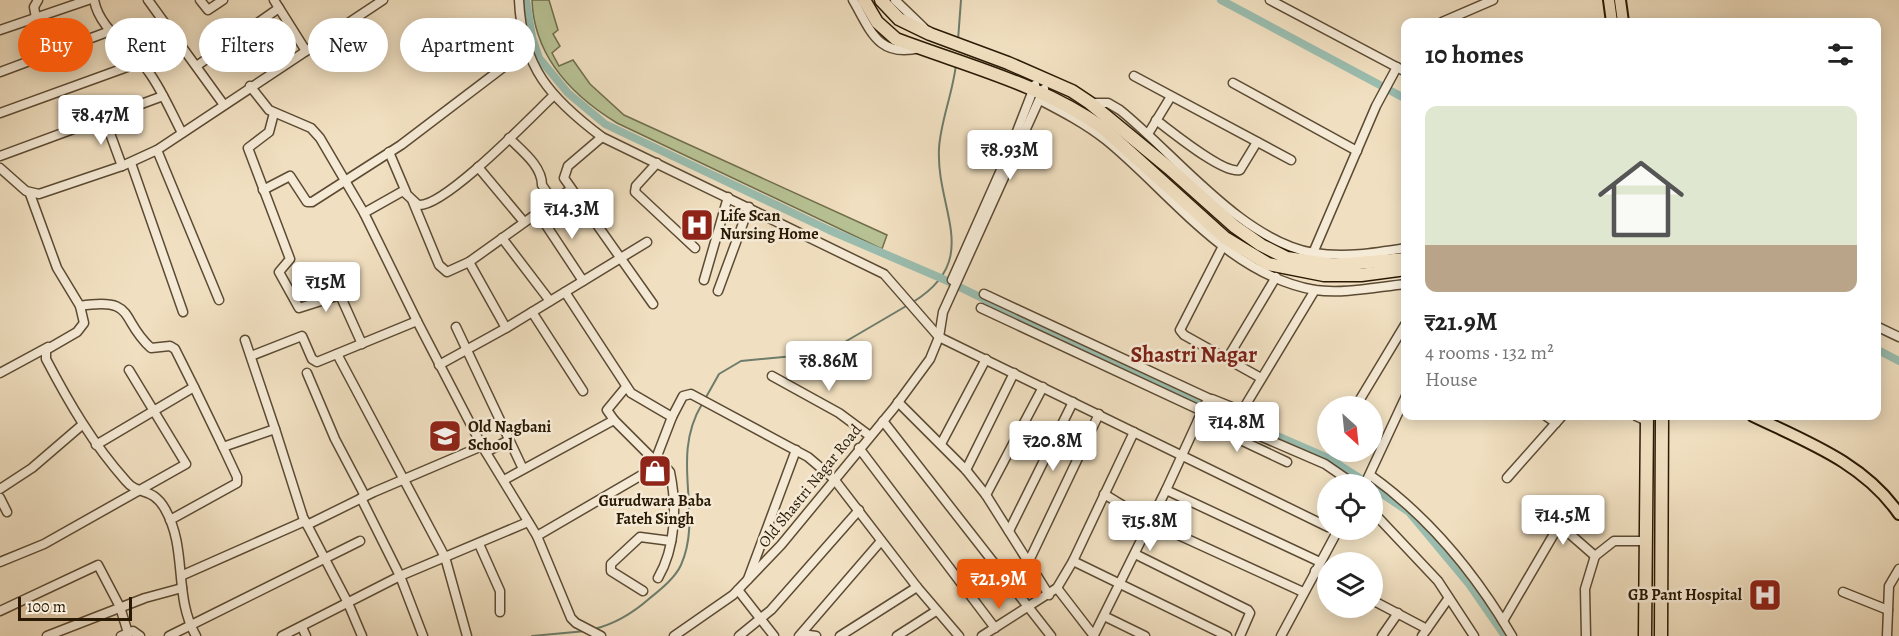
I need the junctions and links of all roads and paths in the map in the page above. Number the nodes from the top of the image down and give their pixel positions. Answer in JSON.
{"nodes":[{"id":1,"x":38,"y":0,"type":"edge"},
{"id":2,"x":88,"y":0,"type":"edge"},
{"id":3,"x":94,"y":0,"type":"edge"},
{"id":4,"x":148,"y":0,"type":"edge"},
{"id":5,"x":200,"y":0,"type":"edge"},
{"id":6,"x":223,"y":0,"type":"edge"},
{"id":7,"x":383,"y":0,"type":"edge"},
{"id":8,"x":519,"y":0,"type":"edge"},
{"id":9,"x":853,"y":0,"type":"edge"},
{"id":10,"x":864,"y":0,"type":"edge"},
{"id":11,"x":880,"y":0,"type":"edge"},
{"id":12,"x":895,"y":0,"type":"edge"},
{"id":13,"x":1270,"y":0,"type":"edge"},
{"id":14,"x":1493,"y":0,"type":"edge"},
{"id":15,"x":1609,"y":0,"type":"edge"},
{"id":16,"x":1620,"y":0,"type":"edge"},
{"id":17,"x":277,"y":4,"type":"edge"},
{"id":18,"x":1287,"y":4,"type":"edge"},
{"id":19,"x":36,"y":18,"type":"joint"},
{"id":20,"x":520,"y":18,"type":"edge"},
{"id":21,"x":1451,"y":18,"type":"edge"},
{"id":22,"x":1611,"y":18,"type":"edge"},
{"id":23,"x":1622,"y":18,"type":"edge"},
{"id":24,"x":105,"y":23,"type":"edge"},
{"id":25,"x":18,"y":24,"type":"edge"},
{"id":26,"x":0,"y":30,"type":"edge"},
{"id":27,"x":105,"y":33,"type":"edge"},
{"id":28,"x":930,"y":34,"type":"junction"},
{"id":29,"x":923,"y":49,"type":"junction"},
{"id":30,"x":306,"y":51,"type":"junction"},
{"id":31,"x":198,"y":65,"type":"junction"},
{"id":32,"x":1397,"y":67,"type":"junction"},
{"id":33,"x":1401,"y":69,"type":"edge"},
{"id":34,"x":535,"y":71,"type":"edge"},
{"id":35,"x":0,"y":72,"type":"edge"},
{"id":36,"x":113,"y":72,"type":"edge"},
{"id":37,"x":147,"y":72,"type":"edge"},
{"id":38,"x":496,"y":72,"type":"edge"},
{"id":39,"x":1134,"y":76,"type":"dead end"},
{"id":40,"x":1233,"y":83,"type":"dead end"},
{"id":41,"x":250,"y":87,"type":"junction"},
{"id":42,"x":1040,"y":88,"type":"junction"},
{"id":43,"x":163,"y":96,"type":"junction"},
{"id":44,"x":553,"y":96,"type":"junction"},
{"id":45,"x":1170,"y":98,"type":"junction"},
{"id":46,"x":1090,"y":103,"type":"junction"},
{"id":47,"x":224,"y":105,"type":"junction"},
{"id":48,"x":0,"y":113,"type":"edge"},
{"id":49,"x":274,"y":113,"type":"junction"},
{"id":50,"x":104,"y":117,"type":"junction"},
{"id":51,"x":1156,"y":120,"type":"junction"},
{"id":52,"x":182,"y":133,"type":"junction"},
{"id":53,"x":1148,"y":134,"type":"junction"},
{"id":54,"x":602,"y":137,"type":"junction"},
{"id":55,"x":509,"y":138,"type":"junction"},
{"id":56,"x":1257,"y":142,"type":"junction"},
{"id":57,"x":157,"y":150,"type":"junction"},
{"id":58,"x":1357,"y":151,"type":"junction"},
{"id":59,"x":389,"y":152,"type":"junction"},
{"id":60,"x":0,"y":156,"type":"edge"},
{"id":61,"x":1291,"y":160,"type":"dead end"},
{"id":62,"x":657,"y":162,"type":"junction"},
{"id":63,"x":127,"y":165,"type":"junction"},
{"id":64,"x":478,"y":167,"type":"junction"},
{"id":65,"x":0,"y":168,"type":"edge"},
{"id":66,"x":346,"y":180,"type":"junction"},
{"id":67,"x":571,"y":189,"type":"junction"},
{"id":68,"x":263,"y":190,"type":"junction"},
{"id":69,"x":406,"y":192,"type":"junction"},
{"id":70,"x":30,"y":194,"type":"junction"},
{"id":71,"x":728,"y":197,"type":"junction"},
{"id":72,"x":554,"y":201,"type":"junction"},
{"id":73,"x":413,"y":202,"type":"junction"},
{"id":74,"x":749,"y":207,"type":"junction"},
{"id":75,"x":364,"y":213,"type":"junction"},
{"id":76,"x":538,"y":213,"type":"junction"},
{"id":77,"x":524,"y":222,"type":"junction"},
{"id":78,"x":502,"y":238,"type":"junction"},
{"id":79,"x":973,"y":240,"type":"junction"},
{"id":80,"x":647,"y":242,"type":"dead end"},
{"id":81,"x":1223,"y":246,"type":"junction"},
{"id":82,"x":696,"y":248,"type":"dead end"},
{"id":83,"x":1401,"y":249,"type":"edge"},
{"id":84,"x":1313,"y":253,"type":"junction"},
{"id":85,"x":622,"y":259,"type":"junction"},
{"id":86,"x":1401,"y":259,"type":"edge"},
{"id":87,"x":469,"y":261,"type":"junction"},
{"id":88,"x":1401,"y":270,"type":"edge"},
{"id":89,"x":1276,"y":278,"type":"junction"},
{"id":90,"x":704,"y":280,"type":"dead end"},
{"id":91,"x":584,"y":281,"type":"junction"},
{"id":92,"x":1401,"y":285,"type":"edge"},
{"id":93,"x":1315,"y":290,"type":"junction"},
{"id":94,"x":718,"y":291,"type":"dead end"},
{"id":95,"x":565,"y":292,"type":"junction"},
{"id":96,"x":984,"y":294,"type":"dead end"},
{"id":97,"x":219,"y":300,"type":"dead end"},
{"id":98,"x":550,"y":301,"type":"junction"},
{"id":99,"x":653,"y":304,"type":"dead end"},
{"id":100,"x":80,"y":306,"type":"junction"},
{"id":101,"x":981,"y":308,"type":"dead end"},
{"id":102,"x":183,"y":312,"type":"dead end"},
{"id":103,"x":532,"y":312,"type":"junction"},
{"id":104,"x":417,"y":321,"type":"junction"},
{"id":105,"x":456,"y":327,"type":"dead end"},
{"id":106,"x":506,"y":328,"type":"junction"},
{"id":107,"x":1881,"y":328,"type":"edge"},
{"id":108,"x":1401,"y":331,"type":"edge"},
{"id":109,"x":939,"y":337,"type":"junction"},
{"id":110,"x":1899,"y":337,"type":"edge"},
{"id":111,"x":245,"y":340,"type":"dead end"},
{"id":112,"x":362,"y":344,"type":"junction"},
{"id":113,"x":51,"y":345,"type":"junction"},
{"id":114,"x":466,"y":351,"type":"junction"},
{"id":115,"x":337,"y":354,"type":"junction"},
{"id":116,"x":251,"y":356,"type":"junction"},
{"id":117,"x":986,"y":359,"type":"junction"},
{"id":118,"x":1227,"y":359,"type":"junction"},
{"id":119,"x":439,"y":365,"type":"junction"},
{"id":120,"x":1,"y":370,"type":"edge"},
{"id":121,"x":129,"y":370,"type":"dead end"},
{"id":122,"x":307,"y":373,"type":"dead end"},
{"id":123,"x":1014,"y":373,"type":"junction"},
{"id":124,"x":772,"y":376,"type":"dead end"},
{"id":125,"x":1261,"y":378,"type":"junction"},
{"id":126,"x":194,"y":387,"type":"junction"},
{"id":127,"x":626,"y":387,"type":"junction"},
{"id":128,"x":1043,"y":387,"type":"junction"},
{"id":129,"x":583,"y":391,"type":"dead end"},
{"id":130,"x":1362,"y":396,"type":"edge"},
{"id":131,"x":898,"y":402,"type":"junction"},
{"id":132,"x":1073,"y":402,"type":"junction"},
{"id":133,"x":1205,"y":405,"type":"junction"},
{"id":134,"x":1401,"y":407,"type":"edge"},
{"id":135,"x":155,"y":411,"type":"junction"},
{"id":136,"x":1099,"y":414,"type":"junction"},
{"id":137,"x":672,"y":417,"type":"junction"},
{"id":138,"x":614,"y":420,"type":"junction"},
{"id":139,"x":1198,"y":420,"type":"junction"},
{"id":140,"x":1552,"y":420,"type":"edge"},
{"id":141,"x":1559,"y":420,"type":"edge"},
{"id":142,"x":1643,"y":420,"type":"edge"},
{"id":143,"x":1662,"y":420,"type":"edge"},
{"id":144,"x":1762,"y":420,"type":"edge"},
{"id":145,"x":883,"y":421,"type":"junction"},
{"id":146,"x":1556,"y":423,"type":"junction"},
{"id":147,"x":81,"y":425,"type":"junction"},
{"id":148,"x":275,"y":429,"type":"junction"},
{"id":149,"x":1134,"y":432,"type":"junction"},
{"id":150,"x":870,"y":436,"type":"junction"},
{"id":151,"x":509,"y":440,"type":"junction"},
{"id":152,"x":941,"y":444,"type":"junction"},
{"id":153,"x":96,"y":445,"type":"junction"},
{"id":154,"x":223,"y":447,"type":"junction"},
{"id":155,"x":859,"y":448,"type":"junction"},
{"id":156,"x":484,"y":449,"type":"junction"},
{"id":157,"x":795,"y":450,"type":"junction"},
{"id":158,"x":1182,"y":456,"type":"junction"},
{"id":159,"x":656,"y":462,"type":"junction"},
{"id":160,"x":1287,"y":462,"type":"dead end"},
{"id":161,"x":523,"y":469,"type":"junction"},
{"id":162,"x":966,"y":470,"type":"junction"},
{"id":163,"x":1340,"y":474,"type":"edge"},
{"id":164,"x":1371,"y":474,"type":"edge"},
{"id":165,"x":1508,"y":478,"type":"dead end"},
{"id":166,"x":403,"y":479,"type":"junction"},
{"id":167,"x":834,"y":479,"type":"junction"},
{"id":168,"x":504,"y":480,"type":"junction"},
{"id":169,"x":1383,"y":488,"type":"edge"},
{"id":170,"x":0,"y":489,"type":"edge"},
{"id":171,"x":143,"y":490,"type":"junction"},
{"id":172,"x":1166,"y":490,"type":"junction"},
{"id":173,"x":1104,"y":494,"type":"junction"},
{"id":174,"x":986,"y":495,"type":"junction"},
{"id":175,"x":363,"y":497,"type":"junction"},
{"id":176,"x":0,"y":498,"type":"edge"},
{"id":177,"x":859,"y":510,"type":"junction"},
{"id":178,"x":7,"y":512,"type":"dead end"},
{"id":179,"x":1899,"y":514,"type":"edge"},
{"id":180,"x":170,"y":520,"type":"junction"},
{"id":181,"x":1317,"y":521,"type":"edge"},
{"id":182,"x":528,"y":522,"type":"junction"},
{"id":183,"x":1150,"y":522,"type":"junction"},
{"id":184,"x":306,"y":523,"type":"junction"},
{"id":185,"x":1383,"y":523,"type":"edge"},
{"id":186,"x":1009,"y":531,"type":"junction"},
{"id":187,"x":537,"y":536,"type":"junction"},
{"id":188,"x":671,"y":541,"type":"junction"},
{"id":189,"x":881,"y":541,"type":"junction"},
{"id":190,"x":1646,"y":541,"type":"junction"},
{"id":191,"x":360,"y":542,"type":"dead end"},
{"id":192,"x":479,"y":544,"type":"junction"},
{"id":193,"x":1135,"y":554,"type":"junction"},
{"id":194,"x":1595,"y":556,"type":"junction"},
{"id":195,"x":445,"y":557,"type":"junction"},
{"id":196,"x":326,"y":560,"type":"junction"},
{"id":197,"x":1073,"y":561,"type":"junction"},
{"id":198,"x":1317,"y":561,"type":"edge"},
{"id":199,"x":0,"y":562,"type":"edge"},
{"id":200,"x":1028,"y":563,"type":"junction"},
{"id":201,"x":1317,"y":567,"type":"edge"},
{"id":202,"x":1899,"y":569,"type":"edge"},
{"id":203,"x":1315,"y":571,"type":"joint"},
{"id":204,"x":183,"y":575,"type":"junction"},
{"id":205,"x":400,"y":576,"type":"junction"},
{"id":206,"x":658,"y":578,"type":"dead end"},
{"id":207,"x":746,"y":583,"type":"junction"},
{"id":208,"x":1119,"y":583,"type":"junction"},
{"id":209,"x":917,"y":587,"type":"junction"},
{"id":210,"x":182,"y":588,"type":"junction"},
{"id":211,"x":1057,"y":588,"type":"junction"},
{"id":212,"x":738,"y":590,"type":"junction"},
{"id":213,"x":643,"y":591,"type":"dead end"},
{"id":214,"x":1303,"y":592,"type":"junction"},
{"id":215,"x":1844,"y":592,"type":"dead end"},
{"id":216,"x":1049,"y":595,"type":"junction"},
{"id":217,"x":1448,"y":599,"type":"junction"},
{"id":218,"x":348,"y":603,"type":"junction"},
{"id":219,"x":1383,"y":606,"type":"edge"},
{"id":220,"x":120,"y":607,"type":"junction"},
{"id":221,"x":1031,"y":607,"type":"junction"},
{"id":222,"x":936,"y":610,"type":"junction"},
{"id":223,"x":1888,"y":610,"type":"junction"},
{"id":224,"x":0,"y":611,"type":"edge"},
{"id":225,"x":500,"y":612,"type":"dead end"},
{"id":226,"x":1398,"y":613,"type":"junction"},
{"id":227,"x":1104,"y":616,"type":"junction"},
{"id":228,"x":760,"y":619,"type":"junction"},
{"id":229,"x":1503,"y":621,"type":"junction"},
{"id":230,"x":191,"y":627,"type":"junction"},
{"id":231,"x":302,"y":627,"type":"junction"},
{"id":232,"x":995,"y":628,"type":"junction"},
{"id":233,"x":1424,"y":633,"type":"edge"},
{"id":234,"x":125,"y":634,"type":"edge"},
{"id":235,"x":801,"y":635,"type":"edge"},
{"id":236,"x":1282,"y":635,"type":"edge"},
{"id":237,"x":47,"y":636,"type":"edge"},
{"id":238,"x":140,"y":636,"type":"edge"},
{"id":239,"x":169,"y":636,"type":"edge"},
{"id":240,"x":196,"y":636,"type":"edge"},
{"id":241,"x":282,"y":636,"type":"edge"},
{"id":242,"x":306,"y":636,"type":"edge"},
{"id":243,"x":362,"y":636,"type":"edge"},
{"id":244,"x":423,"y":636,"type":"edge"},
{"id":245,"x":467,"y":636,"type":"edge"},
{"id":246,"x":600,"y":636,"type":"edge"},
{"id":247,"x":674,"y":636,"type":"edge"},
{"id":248,"x":739,"y":636,"type":"edge"},
{"id":249,"x":774,"y":636,"type":"edge"},
{"id":250,"x":816,"y":636,"type":"edge"},
{"id":251,"x":840,"y":636,"type":"edge"},
{"id":252,"x":897,"y":636,"type":"edge"},
{"id":253,"x":959,"y":636,"type":"edge"},
{"id":254,"x":981,"y":636,"type":"edge"},
{"id":255,"x":1051,"y":636,"type":"edge"},
{"id":256,"x":1094,"y":636,"type":"edge"},
{"id":257,"x":1145,"y":636,"type":"edge"},
{"id":258,"x":1227,"y":636,"type":"edge"},
{"id":259,"x":1240,"y":636,"type":"edge"},
{"id":260,"x":1382,"y":636,"type":"edge"},
{"id":261,"x":1474,"y":636,"type":"edge"},
{"id":262,"x":1512,"y":636,"type":"edge"},
{"id":263,"x":1586,"y":636,"type":"edge"},
{"id":264,"x":1645,"y":636,"type":"edge"},
{"id":265,"x":1661,"y":636,"type":"edge"},
{"id":266,"x":1887,"y":636,"type":"edge"}],
"edges":[{"from":1,"to":19,"type":"street"},
{"from":2,"to":19,"type":"street"},
{"from":3,"to":24,"type":"street"},
{"from":4,"to":31,"type":"street"},
{"from":5,"to":6,"type":"street"},
{"from":7,"to":30,"type":"street"},
{"from":8,"to":20,"type":"street"},
{"from":9,"to":29,"type":"street"},
{"from":10,"to":29,"type":"highway"},
{"from":11,"to":28,"type":"highway"},
{"from":12,"to":28,"type":"street"},
{"from":13,"to":18,"type":"street"},
{"from":14,"to":21,"type":"street"},
{"from":15,"to":22,"type":"main road"},
{"from":16,"to":23,"type":"main road"},
{"from":17,"to":30,"type":"street"},
{"from":17,"to":31,"type":"street"},
{"from":18,"to":32,"type":"street"},
{"from":25,"to":26,"type":"street"},
{"from":27,"to":35,"type":"street"},
{"from":28,"to":42,"type":"highway"},
{"from":29,"to":42,"type":"highway"},
{"from":30,"to":41,"type":"street"},
{"from":31,"to":47,"type":"street"},
{"from":32,"to":33,"type":"street"},
{"from":32,"to":58,"type":"street"},
{"from":34,"to":44,"type":"street"},
{"from":36,"to":48,"type":"street"},
{"from":37,"to":43,"type":"street"},
{"from":38,"to":59,"type":"street"},
{"from":39,"to":45,"type":"street"},
{"from":40,"to":58,"type":"street"},
{"from":41,"to":47,"type":"street"},
{"from":41,"to":49,"type":"street"},
{"from":42,"to":46,"type":"highway"},
{"from":42,"to":79,"type":"street"},
{"from":42,"to":79,"type":"street"},
{"from":42,"to":81,"type":"street"},
{"from":42,"to":88,"type":"highway"},
{"from":43,"to":50,"type":"street"},
{"from":43,"to":52,"type":"street"},
{"from":44,"to":54,"type":"street"},
{"from":44,"to":55,"type":"street"},
{"from":45,"to":51,"type":"street"},
{"from":45,"to":56,"type":"street"},
{"from":46,"to":53,"type":"street"},
{"from":46,"to":86,"type":"highway"},
{"from":47,"to":52,"type":"street"},
{"from":49,"to":66,"type":"street"},
{"from":49,"to":68,"type":"street"},
{"from":50,"to":60,"type":"street"},
{"from":50,"to":63,"type":"street"},
{"from":51,"to":53,"type":"street"},
{"from":51,"to":56,"type":"street"},
{"from":52,"to":57,"type":"street"},
{"from":53,"to":84,"type":"street"},
{"from":54,"to":62,"type":"street"},
{"from":54,"to":67,"type":"street"},
{"from":55,"to":64,"type":"street"},
{"from":55,"to":72,"type":"street"},
{"from":56,"to":61,"type":"street"},
{"from":57,"to":63,"type":"street"},
{"from":57,"to":97,"type":"street"},
{"from":58,"to":84,"type":"street"},
{"from":59,"to":66,"type":"street"},
{"from":59,"to":69,"type":"street"},
{"from":62,"to":71,"type":"street"},
{"from":62,"to":82,"type":"street"},
{"from":63,"to":70,"type":"street"},
{"from":63,"to":102,"type":"street"},
{"from":64,"to":73,"type":"street"},
{"from":64,"to":77,"type":"street"},
{"from":65,"to":70,"type":"street"},
{"from":66,"to":68,"type":"street"},
{"from":66,"to":75,"type":"street"},
{"from":67,"to":72,"type":"street"},
{"from":67,"to":85,"type":"street"},
{"from":68,"to":112,"type":"street"},
{"from":69,"to":73,"type":"street"},
{"from":69,"to":75,"type":"street"},
{"from":70,"to":100,"type":"street"},
{"from":71,"to":74,"type":"street"},
{"from":71,"to":90,"type":"street"},
{"from":72,"to":76,"type":"street"},
{"from":73,"to":87,"type":"street"},
{"from":74,"to":94,"type":"street"},
{"from":74,"to":109,"type":"street"},
{"from":75,"to":104,"type":"street"},
{"from":76,"to":77,"type":"street"},
{"from":76,"to":91,"type":"street"},
{"from":77,"to":78,"type":"street"},
{"from":78,"to":87,"type":"street"},
{"from":78,"to":98,"type":"street"},
{"from":79,"to":109,"type":"street","name":"Old Shastri Nagar Road"},
{"from":80,"to":85,"type":"street"},
{"from":81,"to":89,"type":"street"},
{"from":81,"to":118,"type":"street"},
{"from":83,"to":84,"type":"street"},
{"from":85,"to":91,"type":"street"},
{"from":85,"to":99,"type":"street"},
{"from":87,"to":106,"type":"street"},
{"from":89,"to":93,"type":"street"},
{"from":89,"to":118,"type":"street"},
{"from":91,"to":95,"type":"street"},
{"from":92,"to":93,"type":"street"},
{"from":93,"to":125,"type":"street"},
{"from":95,"to":98,"type":"street"},
{"from":95,"to":127,"type":"street"},
{"from":96,"to":133,"type":"street"},
{"from":98,"to":103,"type":"street"},
{"from":100,"to":113,"type":"street"},
{"from":100,"to":126,"type":"street"},
{"from":101,"to":133,"type":"street"},
{"from":103,"to":106,"type":"street"},
{"from":103,"to":129,"type":"street"},
{"from":104,"to":112,"type":"street"},
{"from":104,"to":119,"type":"street"},
{"from":105,"to":114,"type":"street"},
{"from":106,"to":114,"type":"street"},
{"from":107,"to":110,"type":"street"},
{"from":108,"to":130,"type":"street"},
{"from":109,"to":117,"type":"street"},
{"from":109,"to":131,"type":"street","name":"Old Shastri Nagar Road"},
{"from":111,"to":116,"type":"street"},
{"from":112,"to":115,"type":"street"},
{"from":113,"to":120,"type":"street"},
{"from":113,"to":147,"type":"street"},
{"from":114,"to":119,"type":"street"},
{"from":114,"to":151,"type":"street"},
{"from":115,"to":116,"type":"street"},
{"from":115,"to":166,"type":"street"},
{"from":116,"to":148,"type":"street"},
{"from":117,"to":123,"type":"street"},
{"from":117,"to":152,"type":"street"},
{"from":118,"to":125,"type":"street"},
{"from":119,"to":156,"type":"street"},
{"from":121,"to":135,"type":"street"},
{"from":122,"to":175,"type":"street"},
{"from":123,"to":128,"type":"street"},
{"from":123,"to":162,"type":"street"},
{"from":124,"to":150,"type":"street"},
{"from":125,"to":133,"type":"street"},
{"from":126,"to":135,"type":"street"},
{"from":126,"to":154,"type":"street"},
{"from":127,"to":137,"type":"street"},
{"from":127,"to":138,"type":"street"},
{"from":128,"to":132,"type":"street"},
{"from":128,"to":174,"type":"street"},
{"from":131,"to":145,"type":"street","name":"Old Shastri Nagar Road"},
{"from":131,"to":152,"type":"street"},
{"from":132,"to":136,"type":"street"},
{"from":132,"to":186,"type":"street"},
{"from":133,"to":139,"type":"street"},
{"from":133,"to":163,"type":"street"},
{"from":134,"to":164,"type":"street"},
{"from":135,"to":153,"type":"street"},
{"from":135,"to":171,"type":"street"},
{"from":136,"to":149,"type":"street"},
{"from":136,"to":200,"type":"street"},
{"from":137,"to":157,"type":"street"},
{"from":137,"to":159,"type":"street"},
{"from":138,"to":159,"type":"street"},
{"from":138,"to":161,"type":"street"},
{"from":139,"to":158,"type":"street"},
{"from":139,"to":160,"type":"street"},
{"from":140,"to":146,"type":"street"},
{"from":141,"to":146,"type":"street"},
{"from":142,"to":190,"type":"highway"},
{"from":143,"to":265,"type":"highway"},
{"from":144,"to":179,"type":"main road"},
{"from":145,"to":150,"type":"street","name":"Old Shastri Nagar Road"},
{"from":145,"to":221,"type":"street"},
{"from":146,"to":165,"type":"street"},
{"from":147,"to":153,"type":"street"},
{"from":147,"to":170,"type":"street"},
{"from":148,"to":154,"type":"street"},
{"from":148,"to":184,"type":"street"},
{"from":149,"to":158,"type":"street"},
{"from":149,"to":173,"type":"street"},
{"from":150,"to":155,"type":"street","name":"Old Shastri Nagar Road"},
{"from":151,"to":156,"type":"street"},
{"from":151,"to":161,"type":"street"},
{"from":152,"to":162,"type":"street"},
{"from":153,"to":171,"type":"street"},
{"from":154,"to":180,"type":"street"},
{"from":155,"to":167,"type":"street","name":"Old Shastri Nagar Road"},
{"from":155,"to":232,"type":"street"},
{"from":156,"to":166,"type":"street"},
{"from":156,"to":168,"type":"street"},
{"from":157,"to":167,"type":"street"},
{"from":157,"to":207,"type":"street"},
{"from":158,"to":172,"type":"street"},
{"from":158,"to":181,"type":"street"},
{"from":159,"to":187,"type":"street"},
{"from":159,"to":188,"type":"street"},
{"from":161,"to":168,"type":"street"},
{"from":162,"to":174,"type":"street"},
{"from":166,"to":175,"type":"street"},
{"from":166,"to":195,"type":"street"},
{"from":167,"to":177,"type":"street"},
{"from":167,"to":207,"type":"street","name":"Old Shastri Nagar Road"},
{"from":168,"to":182,"type":"street"},
{"from":169,"to":229,"type":"street"},
{"from":171,"to":180,"type":"street"},
{"from":171,"to":199,"type":"street"},
{"from":172,"to":183,"type":"street"},
{"from":172,"to":198,"type":"street"},
{"from":173,"to":183,"type":"street"},
{"from":173,"to":197,"type":"street"},
{"from":174,"to":186,"type":"street"},
{"from":175,"to":184,"type":"street"},
{"from":175,"to":205,"type":"street"},
{"from":176,"to":178,"type":"street"},
{"from":177,"to":189,"type":"street"},
{"from":177,"to":228,"type":"street"},
{"from":180,"to":204,"type":"street"},
{"from":182,"to":187,"type":"street"},
{"from":182,"to":192,"type":"street"},
{"from":183,"to":193,"type":"street"},
{"from":183,"to":214,"type":"street"},
{"from":184,"to":196,"type":"street"},
{"from":184,"to":204,"type":"street"},
{"from":185,"to":217,"type":"street"},
{"from":186,"to":200,"type":"street"},
{"from":187,"to":246,"type":"street"},
{"from":188,"to":206,"type":"street"},
{"from":188,"to":213,"type":"street"},
{"from":189,"to":209,"type":"street"},
{"from":189,"to":235,"type":"street"},
{"from":190,"to":194,"type":"street"},
{"from":190,"to":264,"type":"highway"},
{"from":191,"to":196,"type":"street"},
{"from":192,"to":195,"type":"street"},
{"from":192,"to":225,"type":"street"},
{"from":193,"to":208,"type":"street"},
{"from":193,"to":259,"type":"street"},
{"from":194,"to":229,"type":"street"},
{"from":194,"to":263,"type":"street"},
{"from":195,"to":205,"type":"street"},
{"from":195,"to":245,"type":"street"},
{"from":196,"to":218,"type":"street"},
{"from":196,"to":230,"type":"street"},
{"from":197,"to":208,"type":"street"},
{"from":197,"to":211,"type":"street"},
{"from":200,"to":216,"type":"street"},
{"from":201,"to":203,"type":"street"},
{"from":202,"to":223,"type":"street"},
{"from":203,"to":214,"type":"street"},
{"from":204,"to":210,"type":"street"},
{"from":205,"to":218,"type":"street"},
{"from":205,"to":244,"type":"street"},
{"from":207,"to":212,"type":"street","name":"Old Shastri Nagar Road"},
{"from":208,"to":227,"type":"street"},
{"from":208,"to":258,"type":"street"},
{"from":209,"to":222,"type":"street"},
{"from":209,"to":251,"type":"street"},
{"from":210,"to":220,"type":"street"},
{"from":210,"to":230,"type":"street"},
{"from":211,"to":216,"type":"street"},
{"from":211,"to":256,"type":"street"},
{"from":212,"to":228,"type":"street"},
{"from":212,"to":247,"type":"street","name":"Old Shastri Nagar Road"},
{"from":214,"to":236,"type":"street"},
{"from":215,"to":223,"type":"street"},
{"from":216,"to":221,"type":"street"},
{"from":217,"to":233,"type":"street"},
{"from":217,"to":261,"type":"street"},
{"from":218,"to":231,"type":"street"},
{"from":218,"to":243,"type":"street"},
{"from":219,"to":226,"type":"street"},
{"from":220,"to":224,"type":"street"},
{"from":220,"to":234,"type":"street"},
{"from":220,"to":237,"type":"street"},
{"from":221,"to":232,"type":"street"},
{"from":221,"to":255,"type":"street"},
{"from":222,"to":252,"type":"street"},
{"from":222,"to":253,"type":"street"},
{"from":223,"to":266,"type":"street"},
{"from":226,"to":233,"type":"street"},
{"from":226,"to":260,"type":"street"},
{"from":227,"to":256,"type":"street"},
{"from":227,"to":257,"type":"street"},
{"from":228,"to":248,"type":"street"},
{"from":228,"to":249,"type":"street"},
{"from":229,"to":262,"type":"street"},
{"from":230,"to":239,"type":"street"},
{"from":230,"to":240,"type":"street"},
{"from":231,"to":241,"type":"street"},
{"from":231,"to":242,"type":"street"},
{"from":232,"to":254,"type":"street"},
{"from":234,"to":238,"type":"street"},
{"from":235,"to":250,"type":"street"}]}
